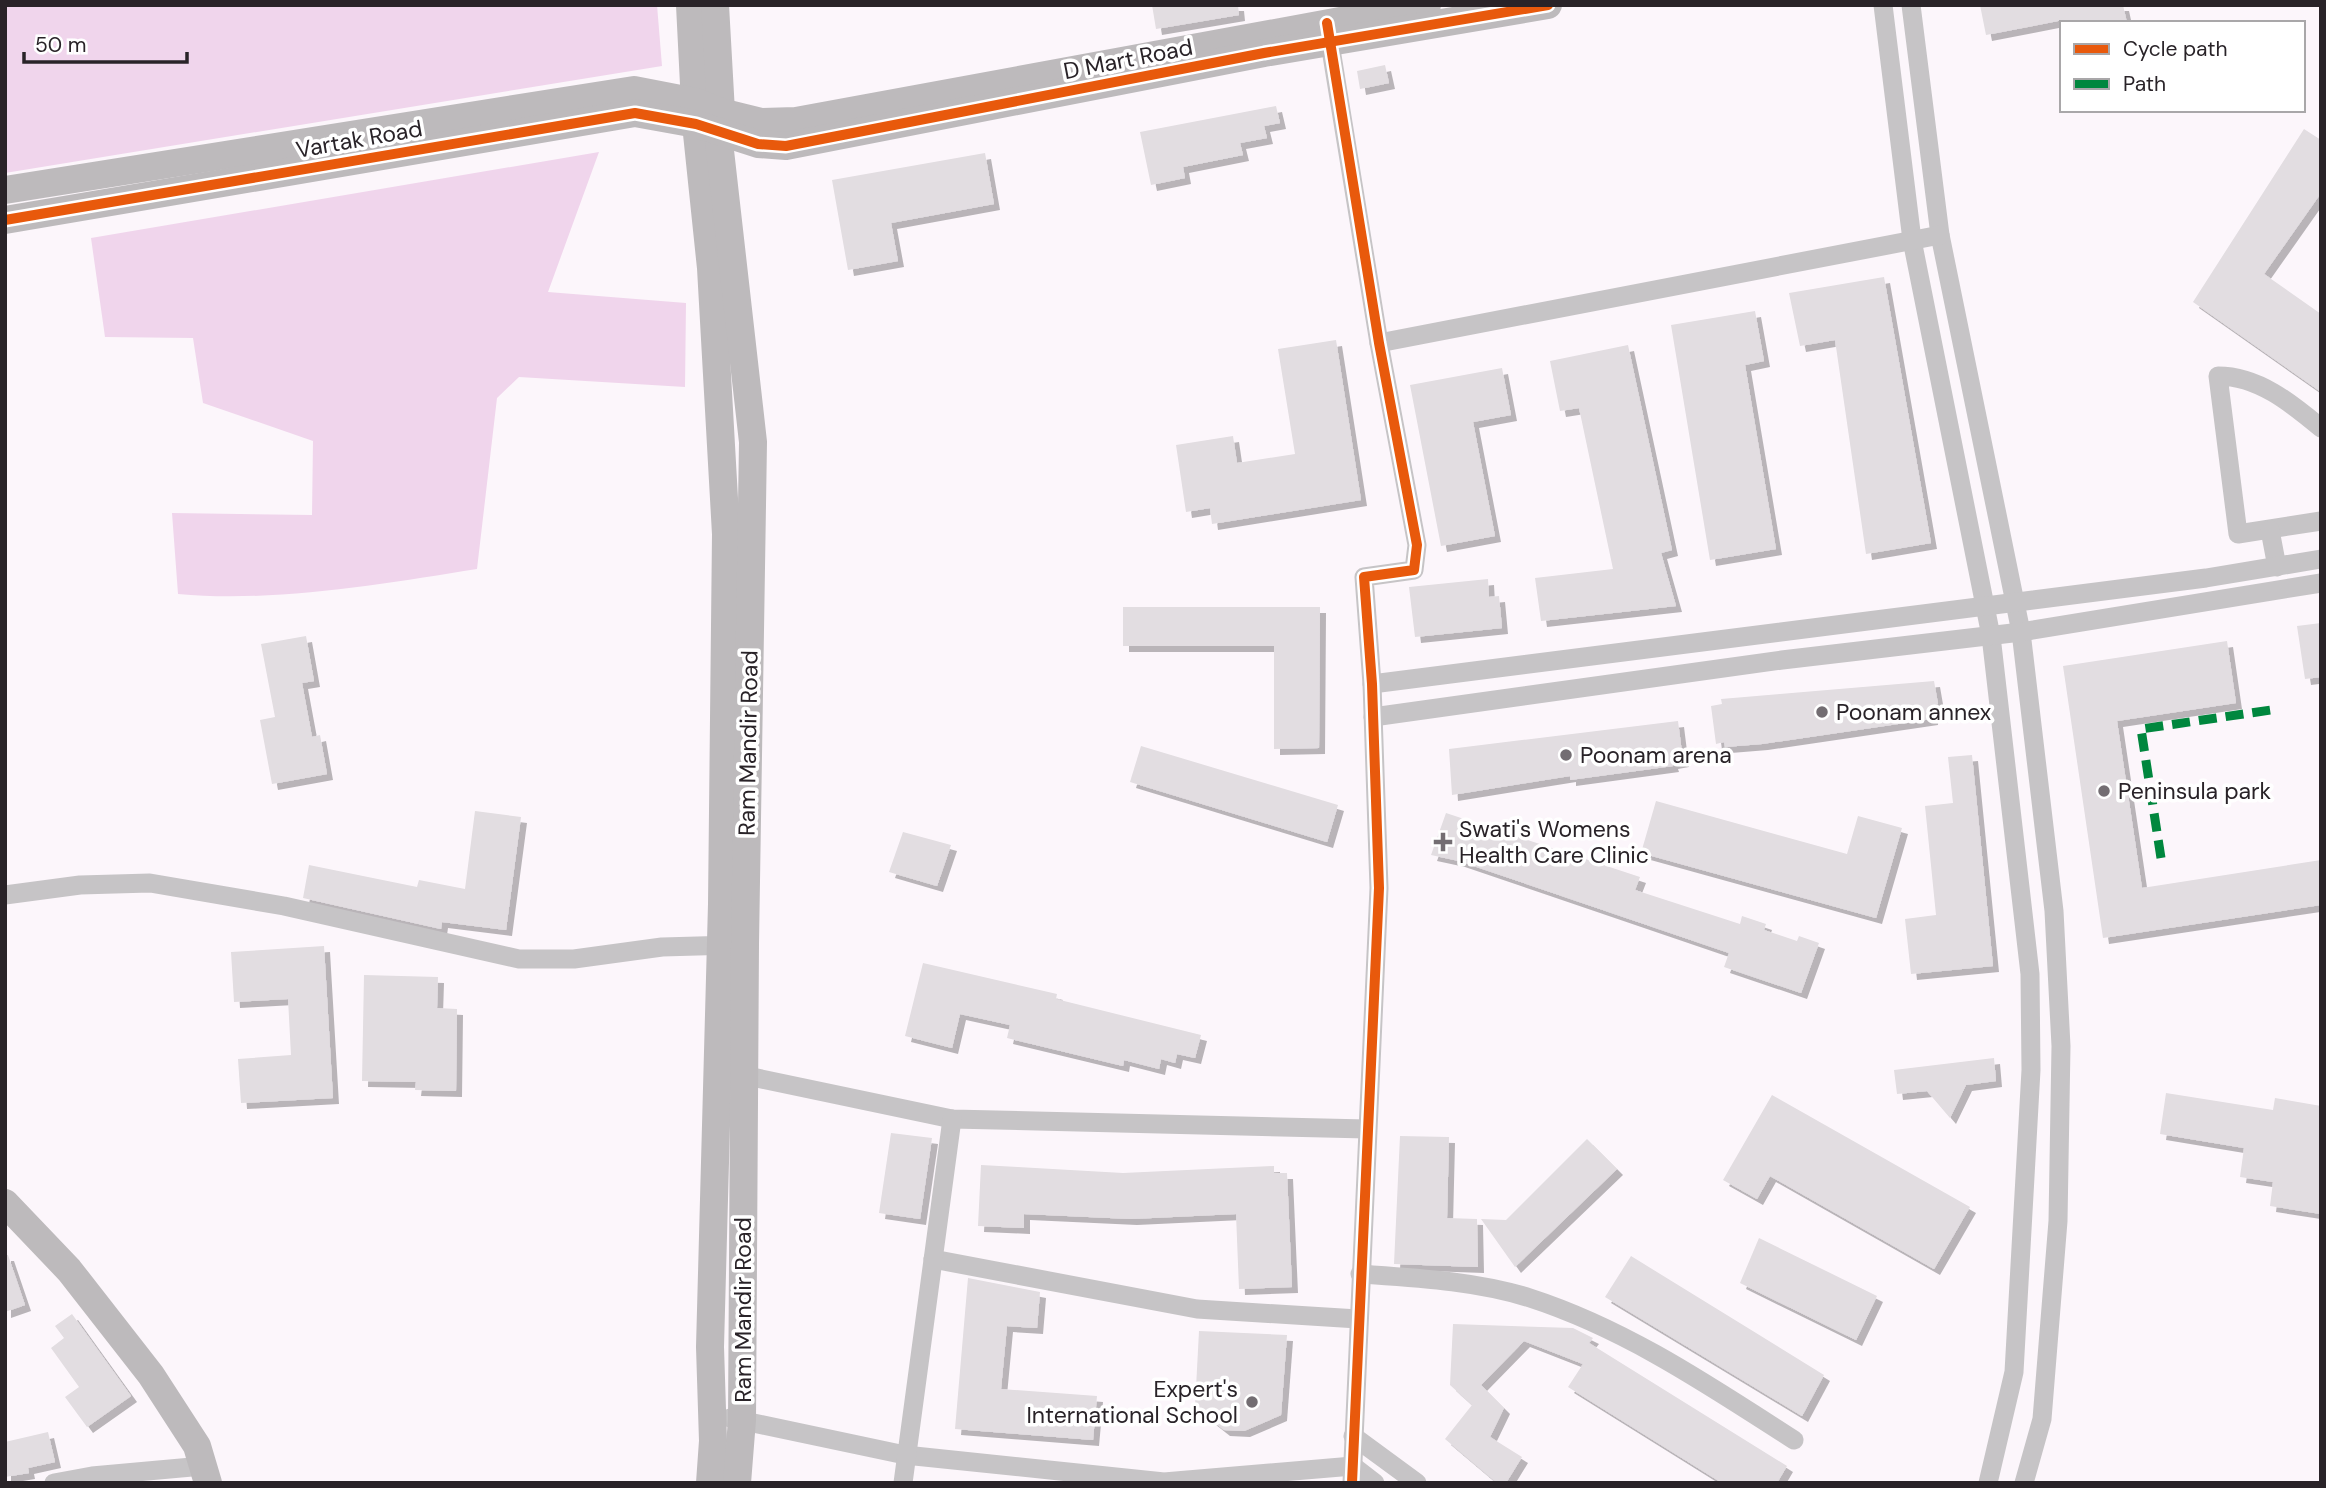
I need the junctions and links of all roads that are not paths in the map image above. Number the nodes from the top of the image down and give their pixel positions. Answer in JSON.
{"nodes":[{"id":1,"x":690,"y":5,"type":"edge"},
{"id":2,"x":715,"y":5,"type":"edge"},
{"id":3,"x":1427,"y":5,"type":"edge"},
{"id":4,"x":1548,"y":5,"type":"edge"},
{"id":5,"x":1883,"y":5,"type":"edge"},
{"id":6,"x":1911,"y":5,"type":"edge"},
{"id":7,"x":1329,"y":33,"type":"junction"},
{"id":8,"x":708,"y":118,"type":"junction"},
{"id":9,"x":5,"y":190,"type":"edge"},
{"id":10,"x":5,"y":220,"type":"edge"},
{"id":11,"x":1940,"y":234,"type":"junction"},
{"id":12,"x":1912,"y":240,"type":"junction"},
{"id":13,"x":1379,"y":343,"type":"junction"},
{"id":14,"x":2321,"y":428,"type":"edge"},
{"id":15,"x":2321,"y":521,"type":"edge"},
{"id":16,"x":2270,"y":530,"type":"junction"},
{"id":17,"x":2321,"y":559,"type":"edge"},
{"id":18,"x":2277,"y":567,"type":"junction"},
{"id":19,"x":2321,"y":583,"type":"edge"},
{"id":20,"x":2017,"y":603,"type":"junction"},
{"id":21,"x":1984,"y":606,"type":"junction"},
{"id":22,"x":2021,"y":632,"type":"junction"},
{"id":23,"x":1991,"y":636,"type":"junction"},
{"id":24,"x":1372,"y":684,"type":"junction"},
{"id":25,"x":1373,"y":717,"type":"junction"},
{"id":26,"x":5,"y":895,"type":"edge"},
{"id":27,"x":733,"y":945,"type":"junction"},
{"id":28,"x":716,"y":1073,"type":"junction"},
{"id":29,"x":746,"y":1073,"type":"junction"},
{"id":30,"x":2029,"y":1104,"type":"junction"},
{"id":31,"x":2060,"y":1104,"type":"junction"},
{"id":32,"x":952,"y":1119,"type":"junction"},
{"id":33,"x":1367,"y":1129,"type":"junction"},
{"id":34,"x":5,"y":1203,"type":"edge"},
{"id":35,"x":2021,"y":1255,"type":"junction"},
{"id":36,"x":2055,"y":1256,"type":"junction"},
{"id":37,"x":933,"y":1259,"type":"junction"},
{"id":38,"x":1360,"y":1274,"type":"junction"},
{"id":39,"x":1358,"y":1319,"type":"junction"},
{"id":40,"x":712,"y":1415,"type":"junction"},
{"id":41,"x":743,"y":1420,"type":"junction"},
{"id":42,"x":1353,"y":1436,"type":"junction"},
{"id":43,"x":1794,"y":1440,"type":"dead end"},
{"id":44,"x":905,"y":1455,"type":"junction"},
{"id":45,"x":206,"y":1474,"type":"edge"},
{"id":46,"x":1353,"y":1474,"type":"edge"},
{"id":47,"x":54,"y":1483,"type":"edge"},
{"id":48,"x":710,"y":1483,"type":"edge"},
{"id":49,"x":737,"y":1483,"type":"edge"},
{"id":50,"x":904,"y":1483,"type":"edge"},
{"id":51,"x":1375,"y":1483,"type":"edge"},
{"id":52,"x":1417,"y":1483,"type":"edge"},
{"id":53,"x":1988,"y":1483,"type":"edge"},
{"id":54,"x":2024,"y":1483,"type":"edge"}],
"edges":[{"from":1,"to":8,"type":"street"},
{"from":2,"to":8,"type":"street","name":"Ram Mandir Road"},
{"from":3,"to":7,"type":"street","name":"D Mart Road"},
{"from":4,"to":7,"type":"street","name":"D Mart Road"},
{"from":5,"to":12,"type":"street"},
{"from":6,"to":11,"type":"street"},
{"from":7,"to":8,"type":"street","name":"D Mart Road"},
{"from":7,"to":13,"type":"street"},
{"from":8,"to":9,"type":"street","name":"Vartak Road"},
{"from":8,"to":10,"type":"street","name":"Vartak Road"},
{"from":8,"to":27,"type":"street","name":"Ram Mandir Road"},
{"from":11,"to":12,"type":"street"},
{"from":11,"to":20,"type":"street"},
{"from":12,"to":13,"type":"street"},
{"from":12,"to":21,"type":"street"},
{"from":13,"to":24,"type":"street"},
{"from":14,"to":16,"type":"street"},
{"from":15,"to":16,"type":"street"},
{"from":16,"to":18,"type":"street"},
{"from":17,"to":18,"type":"street"},
{"from":18,"to":20,"type":"street"},
{"from":19,"to":22,"type":"street"},
{"from":20,"to":21,"type":"street"},
{"from":20,"to":22,"type":"street"},
{"from":21,"to":23,"type":"street"},
{"from":21,"to":24,"type":"street"},
{"from":22,"to":23,"type":"street"},
{"from":22,"to":31,"type":"street"},
{"from":23,"to":25,"type":"street"},
{"from":23,"to":30,"type":"street"},
{"from":24,"to":25,"type":"street"},
{"from":25,"to":33,"type":"street"},
{"from":26,"to":27,"type":"street"},
{"from":27,"to":28,"type":"street"},
{"from":27,"to":29,"type":"street","name":"Ram Mandir Road"},
{"from":28,"to":29,"type":"street"},
{"from":28,"to":40,"type":"street"},
{"from":29,"to":32,"type":"street"},
{"from":29,"to":41,"type":"street","name":"Ram Mandir Road"},
{"from":30,"to":31,"type":"street"},
{"from":30,"to":35,"type":"street"},
{"from":31,"to":36,"type":"street"},
{"from":32,"to":33,"type":"street"},
{"from":32,"to":37,"type":"street"},
{"from":33,"to":38,"type":"street"},
{"from":34,"to":45,"type":"street"},
{"from":35,"to":36,"type":"street"},
{"from":35,"to":53,"type":"street"},
{"from":36,"to":54,"type":"street"},
{"from":37,"to":39,"type":"street"},
{"from":37,"to":44,"type":"street"},
{"from":38,"to":39,"type":"street"},
{"from":38,"to":43,"type":"street"},
{"from":39,"to":42,"type":"street"},
{"from":40,"to":41,"type":"street"},
{"from":40,"to":48,"type":"street"},
{"from":41,"to":44,"type":"street"},
{"from":41,"to":49,"type":"street","name":"Ram Mandir Road"},
{"from":42,"to":46,"type":"street"},
{"from":42,"to":52,"type":"street"},
{"from":44,"to":46,"type":"street"},
{"from":44,"to":50,"type":"street"},
{"from":45,"to":47,"type":"street"},
{"from":46,"to":51,"type":"street"}]}
